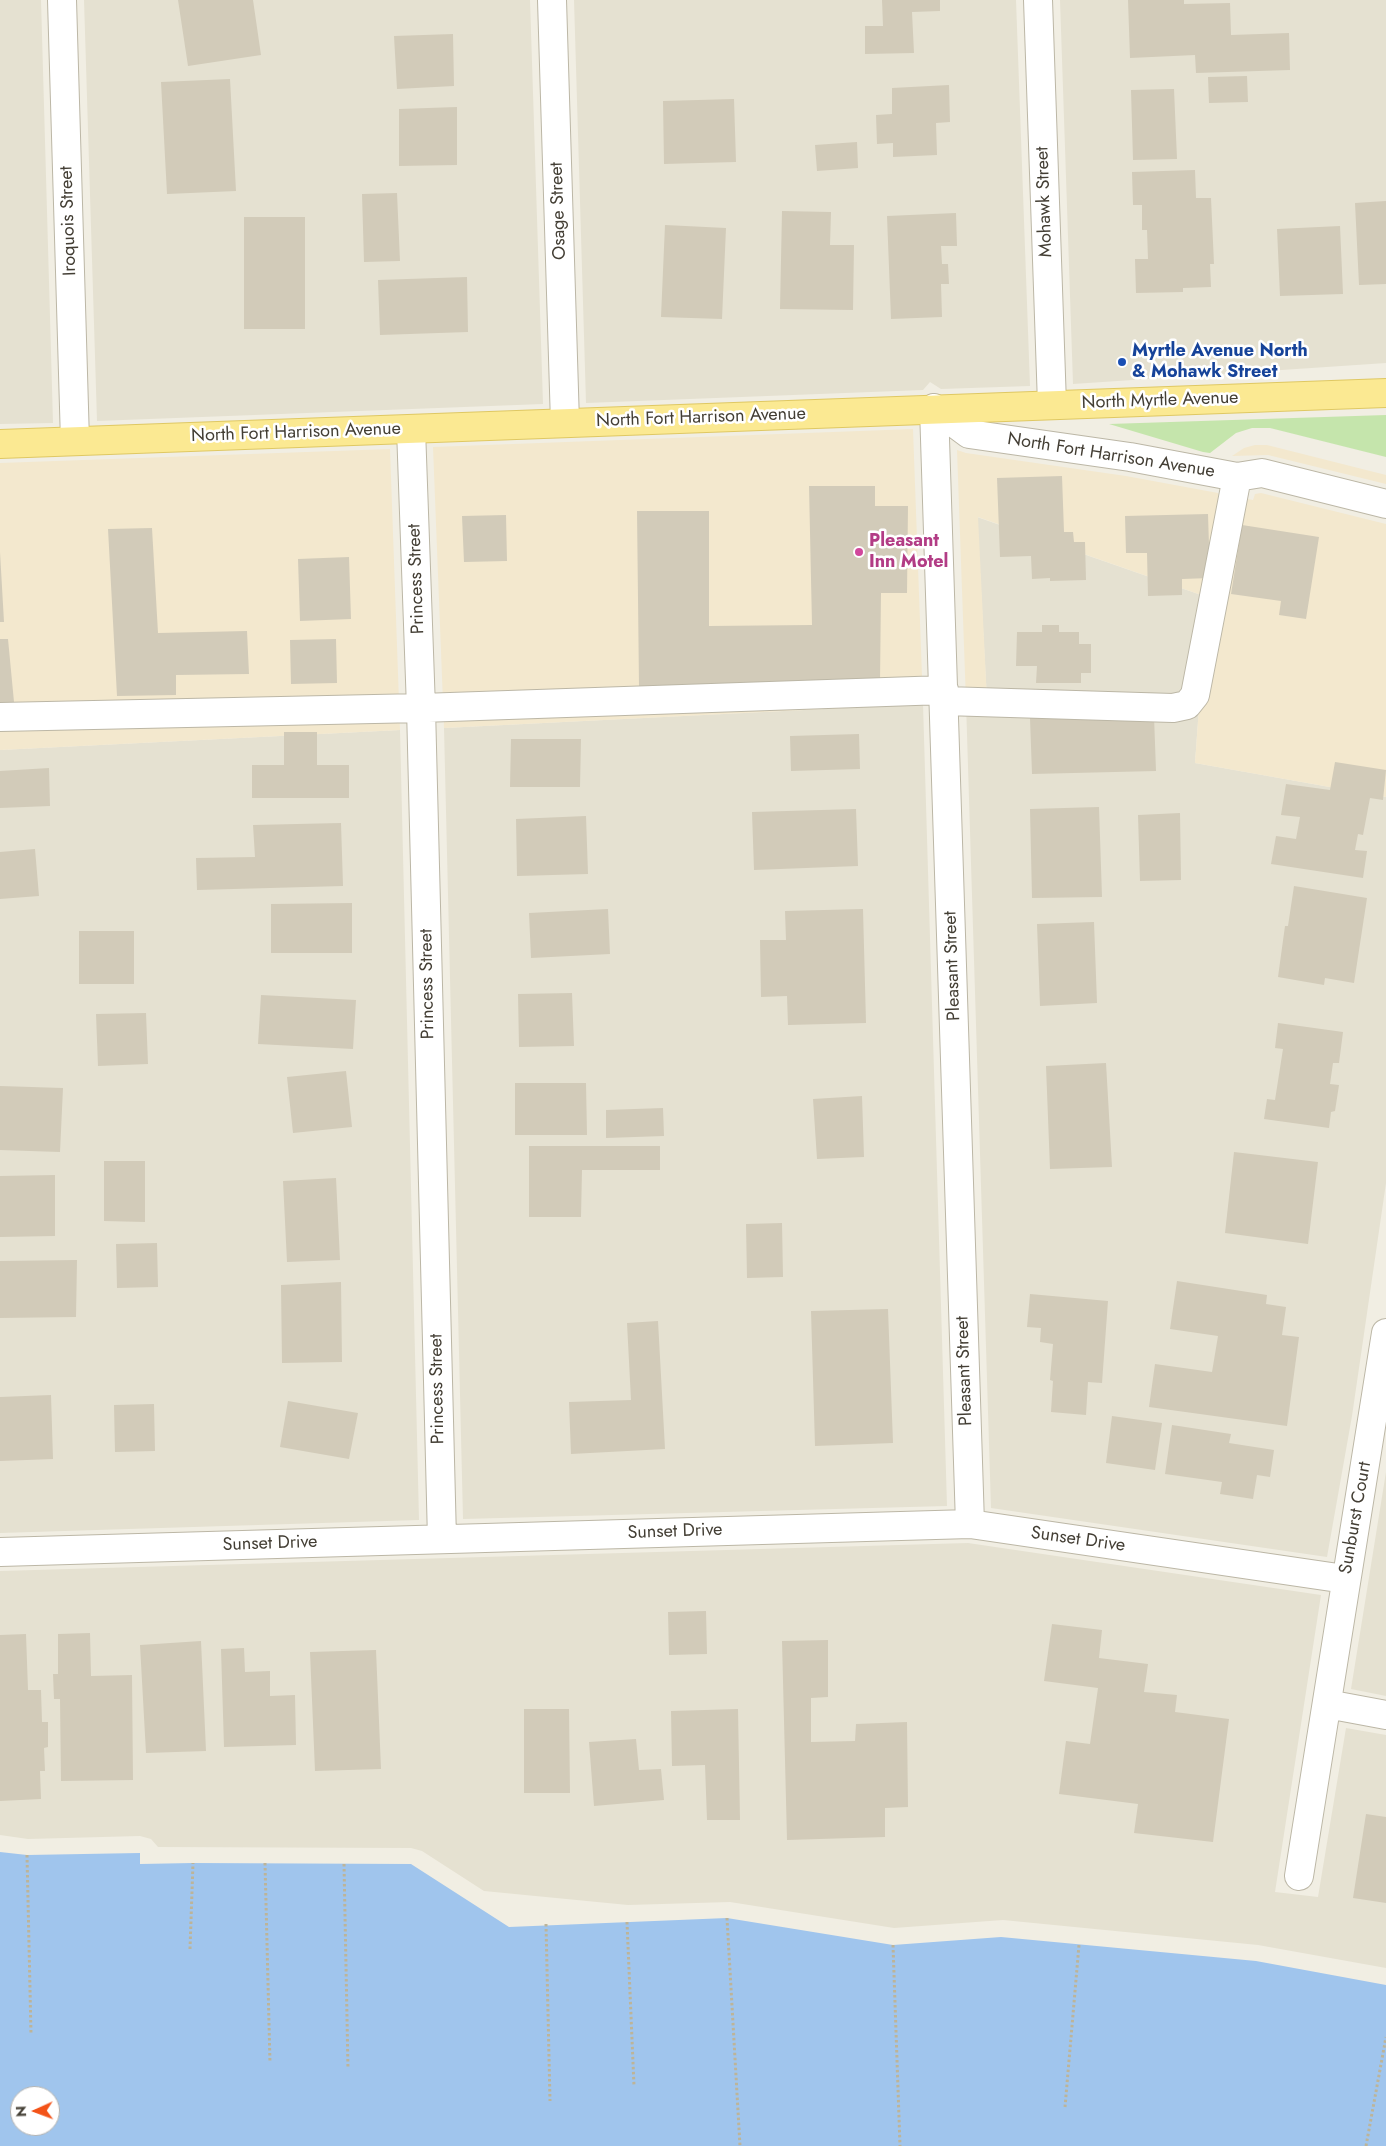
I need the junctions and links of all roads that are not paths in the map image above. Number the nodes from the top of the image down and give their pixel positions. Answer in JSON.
{"nodes":[{"id":1,"x":62,"y":0,"type":"edge"},
{"id":2,"x":552,"y":0,"type":"edge"},
{"id":3,"x":1038,"y":0,"type":"edge"},
{"id":4,"x":1386,"y":393,"type":"edge"},
{"id":5,"x":1052,"y":404,"type":"junction"},
{"id":6,"x":934,"y":408,"type":"junction"},
{"id":7,"x":565,"y":423,"type":"junction"},
{"id":8,"x":411,"y":429,"type":"junction"},
{"id":9,"x":75,"y":441,"type":"junction"},
{"id":10,"x":0,"y":444,"type":"edge"},
{"id":11,"x":1237,"y":477,"type":"junction"},
{"id":12,"x":1386,"y":504,"type":"edge"},
{"id":13,"x":944,"y":695,"type":"junction"},
{"id":14,"x":421,"y":708,"type":"junction"},
{"id":15,"x":0,"y":717,"type":"edge"},
{"id":16,"x":1386,"y":1333,"type":"edge"},
{"id":17,"x":1380,"y":1420,"type":"edge"},
{"id":18,"x":970,"y":1524,"type":"junction"},
{"id":19,"x":442,"y":1539,"type":"junction"},
{"id":20,"x":0,"y":1552,"type":"edge"},
{"id":21,"x":1345,"y":1579,"type":"junction"},
{"id":22,"x":1327,"y":1704,"type":"junction"},
{"id":23,"x":1386,"y":1715,"type":"edge"},
{"id":24,"x":1299,"y":1876,"type":"dead end"}],
"edges":[{"from":1,"to":9,"type":"street","name":"Iroquois Street"},
{"from":2,"to":7,"type":"street","name":"Osage Street"},
{"from":3,"to":5,"type":"street","name":"Mohawk Street"},
{"from":4,"to":5,"type":"main road","name":"North Myrtle Avenue"},
{"from":5,"to":6,"type":"main road","name":"North Myrtle Avenue"},
{"from":6,"to":7,"type":"main road","name":"North Fort Harrison Avenue"},
{"from":6,"to":11,"type":"street","name":"North Fort Harrison Avenue"},
{"from":6,"to":13,"type":"street","name":"Pleasant Street"},
{"from":7,"to":8,"type":"main road","name":"North Fort Harrison Avenue"},
{"from":8,"to":9,"type":"main road","name":"North Fort Harrison Avenue"},
{"from":8,"to":14,"type":"street","name":"Princess Street"},
{"from":9,"to":10,"type":"main road","name":"North Fort Harrison Avenue"},
{"from":11,"to":12,"type":"street","name":"North Fort Harrison Avenue"},
{"from":11,"to":13,"type":"street"},
{"from":13,"to":14,"type":"street"},
{"from":13,"to":18,"type":"street","name":"Pleasant Street"},
{"from":14,"to":15,"type":"street"},
{"from":14,"to":19,"type":"street","name":"Princess Street"},
{"from":16,"to":17,"type":"street","name":"Sunburst Court"},
{"from":17,"to":21,"type":"street","name":"Sunburst Court"},
{"from":18,"to":19,"type":"street","name":"Sunset Drive"},
{"from":18,"to":21,"type":"street","name":"Sunset Drive"},
{"from":19,"to":20,"type":"street","name":"Sunset Drive"},
{"from":21,"to":22,"type":"street","name":"Sunburst Court"},
{"from":22,"to":23,"type":"street"},
{"from":22,"to":24,"type":"street","name":"Sunburst Court"}]}
